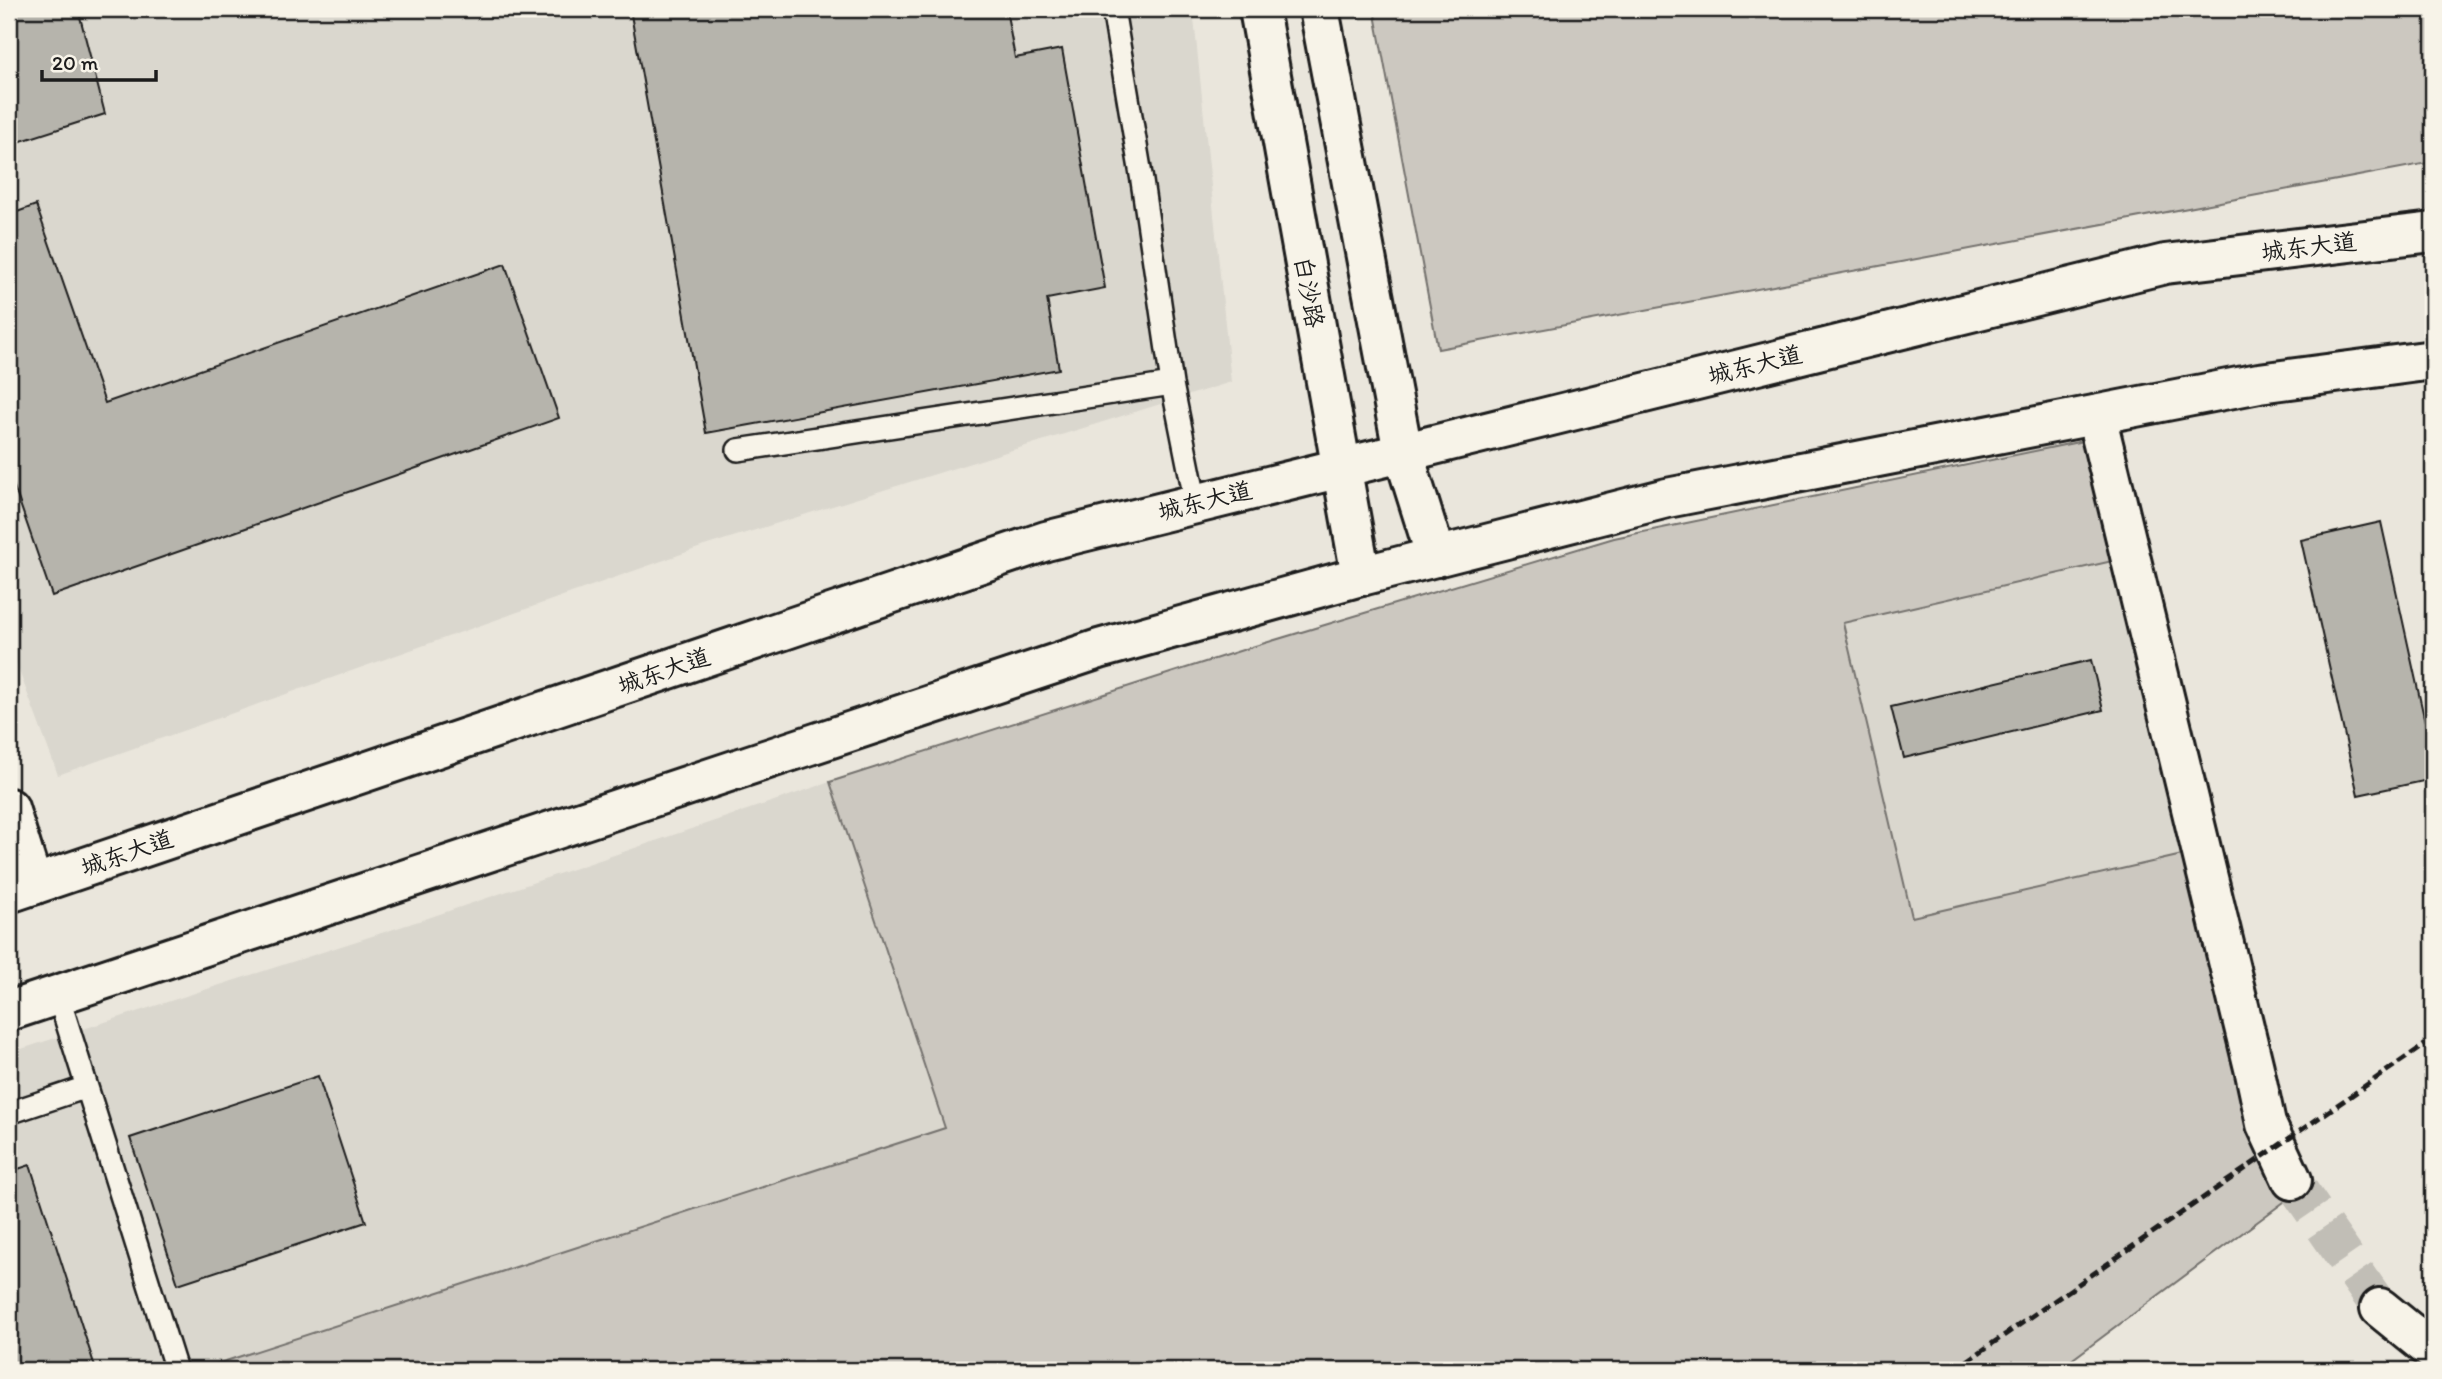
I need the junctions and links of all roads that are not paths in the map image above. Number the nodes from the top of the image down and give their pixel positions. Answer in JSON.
{"nodes":[{"id":1,"x":1112,"y":9,"type":"edge"},
{"id":2,"x":1259,"y":9,"type":"edge"},
{"id":3,"x":1319,"y":9,"type":"edge"},
{"id":4,"x":2433,"y":232,"type":"edge"},
{"id":5,"x":2433,"y":360,"type":"edge"},
{"id":6,"x":1172,"y":384,"type":"junction"},
{"id":7,"x":2096,"y":415,"type":"junction"},
{"id":8,"x":738,"y":450,"type":"dead end"},
{"id":9,"x":1403,"y":452,"type":"junction"},
{"id":10,"x":1341,"y":467,"type":"junction"},
{"id":11,"x":1196,"y":504,"type":"junction"},
{"id":12,"x":1436,"y":557,"type":"junction"},
{"id":13,"x":1361,"y":576,"type":"junction"},
{"id":14,"x":9,"y":808,"type":"edge"},
{"id":15,"x":21,"y":889,"type":"edge"},
{"id":16,"x":58,"y":995,"type":"junction"},
{"id":17,"x":9,"y":1011,"type":"edge"},
{"id":18,"x":87,"y":1087,"type":"junction"},
{"id":19,"x":9,"y":1113,"type":"edge"},
{"id":20,"x":2292,"y":1180,"type":"tunnel mouth"},
{"id":21,"x":2380,"y":1308,"type":"tunnel mouth"},
{"id":22,"x":2433,"y":1350,"type":"edge"},
{"id":23,"x":176,"y":1370,"type":"edge"}],
"edges":[{"from":1,"to":6,"type":"lane"},
{"from":2,"to":10,"type":"main road","name":"白沙路"},
{"from":3,"to":9,"type":"main road"},
{"from":4,"to":9,"type":"main road","name":"城东大道"},
{"from":5,"to":7,"type":"main road"},
{"from":6,"to":8,"type":"lane"},
{"from":6,"to":11,"type":"lane"},
{"from":7,"to":12,"type":"main road"},
{"from":7,"to":20,"type":"main road"},
{"from":9,"to":10,"type":"main road","name":"城东大道"},
{"from":9,"to":12,"type":"main road"},
{"from":10,"to":11,"type":"main road","name":"城东大道"},
{"from":10,"to":13,"type":"main road","name":"白沙路"},
{"from":11,"to":15,"type":"main road","name":"城东大道"},
{"from":12,"to":13,"type":"main road"},
{"from":13,"to":16,"type":"main road"},
{"from":14,"to":15,"type":"main road"},
{"from":16,"to":17,"type":"main road"},
{"from":16,"to":18,"type":"lane"},
{"from":18,"to":19,"type":"lane"},
{"from":18,"to":23,"type":"lane"},
{"from":21,"to":22,"type":"main road"}]}
